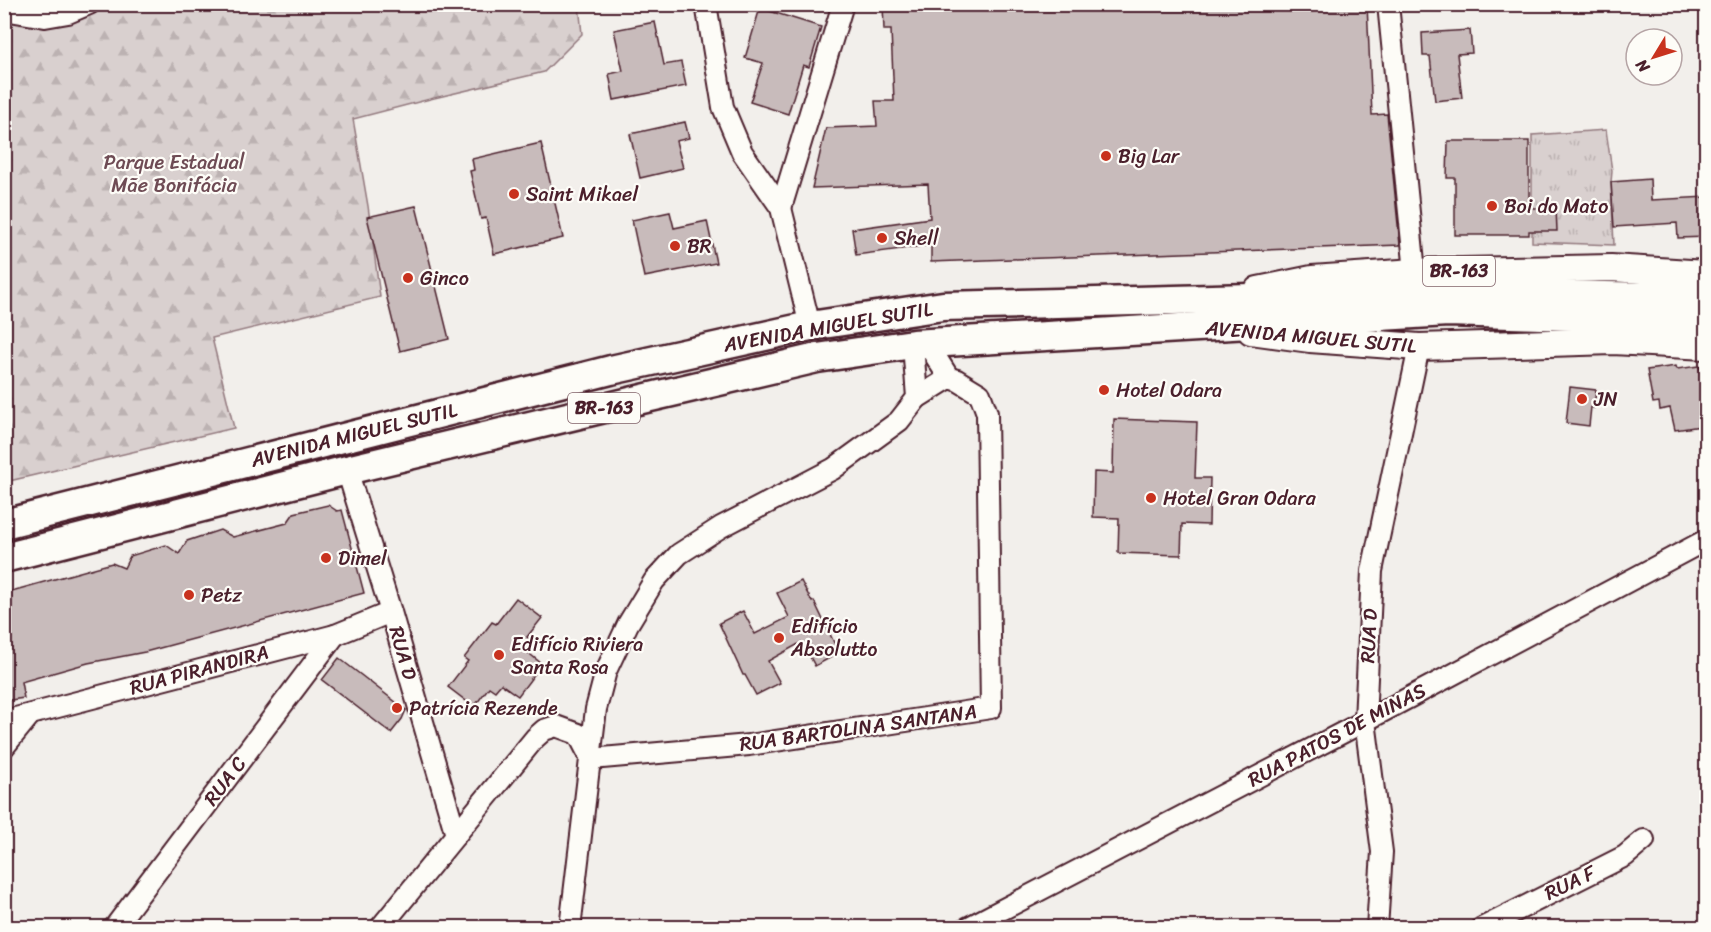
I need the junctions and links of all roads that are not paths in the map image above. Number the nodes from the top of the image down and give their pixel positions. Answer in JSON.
{"nodes":[{"id":1,"x":89,"y":4,"type":"edge"},
{"id":2,"x":706,"y":4,"type":"edge"},
{"id":3,"x":843,"y":4,"type":"edge"},
{"id":4,"x":1388,"y":4,"type":"edge"},
{"id":5,"x":4,"y":10,"type":"edge"},
{"id":6,"x":781,"y":208,"type":"junction"},
{"id":7,"x":1414,"y":272,"type":"junction"},
{"id":8,"x":1707,"y":274,"type":"edge"},
{"id":9,"x":1707,"y":298,"type":"edge"},
{"id":10,"x":1214,"y":313,"type":"junction"},
{"id":11,"x":1707,"y":323,"type":"edge"},
{"id":12,"x":810,"y":326,"type":"junction"},
{"id":13,"x":920,"y":343,"type":"junction"},
{"id":14,"x":1707,"y":346,"type":"edge"},
{"id":15,"x":1419,"y":347,"type":"junction"},
{"id":16,"x":949,"y":378,"type":"junction"},
{"id":17,"x":917,"y":398,"type":"junction"},
{"id":18,"x":347,"y":471,"type":"junction"},
{"id":19,"x":4,"y":524,"type":"edge"},
{"id":20,"x":1707,"y":540,"type":"edge"},
{"id":21,"x":4,"y":558,"type":"edge"},
{"id":22,"x":391,"y":612,"type":"junction"},
{"id":23,"x":335,"y":635,"type":"junction"},
{"id":24,"x":30,"y":715,"type":"junction"},
{"id":25,"x":4,"y":721,"type":"edge"},
{"id":26,"x":1365,"y":721,"type":"junction"},
{"id":27,"x":4,"y":747,"type":"edge"},
{"id":28,"x":591,"y":759,"type":"junction"},
{"id":29,"x":456,"y":836,"type":"junction"},
{"id":30,"x":1644,"y":840,"type":"dead end"},
{"id":31,"x":992,"y":922,"type":"edge"},
{"id":32,"x":114,"y":927,"type":"edge"},
{"id":33,"x":380,"y":927,"type":"edge"},
{"id":34,"x":570,"y":927,"type":"edge"},
{"id":35,"x":967,"y":927,"type":"edge"},
{"id":36,"x":1377,"y":927,"type":"edge"},
{"id":37,"x":1482,"y":927,"type":"edge"}],
"edges":[{"from":1,"to":5,"type":"street"},
{"from":2,"to":6,"type":"street"},
{"from":3,"to":6,"type":"street"},
{"from":4,"to":7,"type":"street"},
{"from":6,"to":12,"type":"street"},
{"from":7,"to":8,"type":"main road","name":"AVENIDA MIGUEL SUTIL","number":"BR-163"},
{"from":7,"to":10,"type":"main road","name":"AVENIDA MIGUEL SUTIL","number":"BR-163"},
{"from":9,"to":10,"type":"highway","number":"BR-163"},
{"from":10,"to":11,"type":"highway","number":"BR-163"},
{"from":10,"to":12,"type":"highway","name":"AVENIDA MIGUEL SUTIL","number":"BR-163"},
{"from":10,"to":13,"type":"highway","name":"AVENIDA MIGUEL SUTIL","number":"BR-163"},
{"from":10,"to":15,"type":"main road","name":"AVENIDA MIGUEL SUTIL","number":"BR-163"},
{"from":12,"to":19,"type":"highway","name":"AVENIDA MIGUEL SUTIL","number":"BR-163"},
{"from":13,"to":16,"type":"street"},
{"from":13,"to":17,"type":"street"},
{"from":13,"to":18,"type":"highway","name":"AVENIDA MIGUEL SUTIL","number":"BR-163"},
{"from":14,"to":15,"type":"main road","name":"AVENIDA MIGUEL SUTIL","number":"BR-163"},
{"from":15,"to":26,"type":"street","name":"RUA D"},
{"from":16,"to":17,"type":"street"},
{"from":16,"to":28,"type":"street","name":"RUA BARTOLINA SANTANA"},
{"from":17,"to":28,"type":"street"},
{"from":18,"to":21,"type":"highway","name":"AVENIDA MIGUEL SUTIL","number":"BR-163"},
{"from":18,"to":22,"type":"street","name":"RUA D"},
{"from":20,"to":26,"type":"street","name":"RUA PATOS DE MINAS"},
{"from":22,"to":23,"type":"street","name":"RUA PIRANDIRA"},
{"from":22,"to":29,"type":"street","name":"RUA D"},
{"from":23,"to":24,"type":"street","name":"RUA PIRANDIRA"},
{"from":23,"to":32,"type":"street","name":"RUA C"},
{"from":24,"to":25,"type":"street","name":"RUA PIRANDIRA"},
{"from":24,"to":27,"type":"street"},
{"from":26,"to":31,"type":"street","name":"RUA PATOS DE MINAS"},
{"from":26,"to":36,"type":"street","name":"RUA D"},
{"from":28,"to":29,"type":"street"},
{"from":28,"to":34,"type":"street"},
{"from":29,"to":33,"type":"street"},
{"from":30,"to":37,"type":"street","name":"RUA F"},
{"from":31,"to":35,"type":"street","name":"RUA PATOS DE MINAS"}]}
